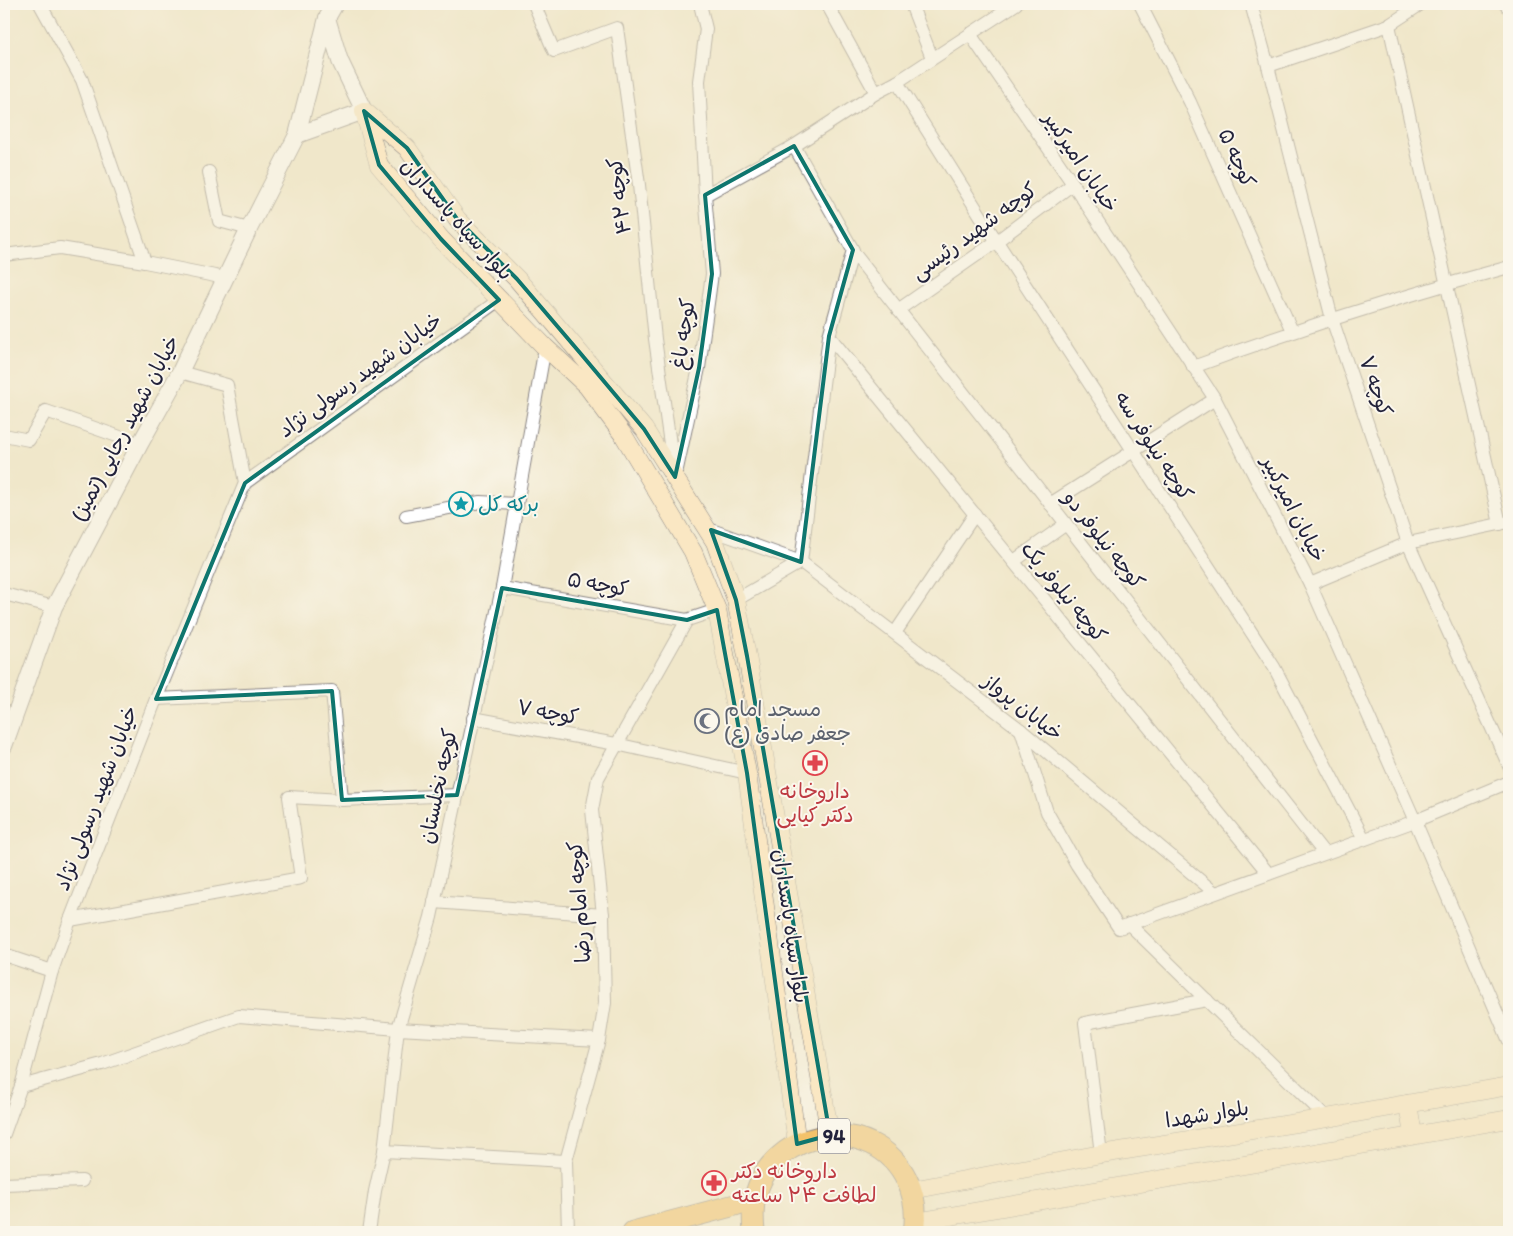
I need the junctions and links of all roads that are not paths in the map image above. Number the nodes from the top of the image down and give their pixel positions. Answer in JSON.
{"nodes":[{"id":1,"x":40,"y":4,"type":"edge"},
{"id":2,"x":534,"y":4,"type":"edge"},
{"id":3,"x":700,"y":4,"type":"edge"},
{"id":4,"x":827,"y":4,"type":"edge"},
{"id":5,"x":911,"y":4,"type":"edge"},
{"id":6,"x":1016,"y":4,"type":"edge"},
{"id":7,"x":1140,"y":4,"type":"edge"},
{"id":8,"x":1251,"y":4,"type":"edge"},
{"id":9,"x":1421,"y":4,"type":"edge"},
{"id":10,"x":329,"y":8,"type":"edge"},
{"id":11,"x":1389,"y":25,"type":"junction"},
{"id":12,"x":970,"y":34,"type":"junction"},
{"id":13,"x":932,"y":58,"type":"junction"},
{"id":14,"x":1268,"y":66,"type":"junction"},
{"id":15,"x":897,"y":82,"type":"junction"},
{"id":16,"x":876,"y":93,"type":"junction"},
{"id":17,"x":364,"y":111,"type":"junction"},
{"id":18,"x":297,"y":136,"type":"junction"},
{"id":19,"x":794,"y":146,"type":"junction"},
{"id":20,"x":209,"y":172,"type":"dead end"},
{"id":21,"x":1072,"y":184,"type":"junction"},
{"id":22,"x":705,"y":195,"type":"junction"},
{"id":23,"x":249,"y":230,"type":"junction"},
{"id":24,"x":997,"y":241,"type":"junction"},
{"id":25,"x":853,"y":252,"type":"junction"},
{"id":26,"x":4,"y":255,"type":"edge"},
{"id":27,"x":145,"y":262,"type":"junction"},
{"id":28,"x":1509,"y":267,"type":"edge"},
{"id":29,"x":225,"y":278,"type":"junction"},
{"id":30,"x":1448,"y":284,"type":"junction"},
{"id":31,"x":499,"y":300,"type":"junction"},
{"id":32,"x":898,"y":310,"type":"junction"},
{"id":33,"x":1332,"y":319,"type":"junction"},
{"id":34,"x":1292,"y":331,"type":"junction"},
{"id":35,"x":829,"y":336,"type":"junction"},
{"id":36,"x":545,"y":347,"type":"junction"},
{"id":37,"x":1193,"y":367,"type":"junction"},
{"id":38,"x":180,"y":372,"type":"junction"},
{"id":39,"x":1215,"y":399,"type":"junction"},
{"id":40,"x":4,"y":435,"type":"edge"},
{"id":41,"x":140,"y":444,"type":"junction"},
{"id":42,"x":1134,"y":452,"type":"junction"},
{"id":43,"x":675,"y":477,"type":"junction"},
{"id":44,"x":244,"y":482,"type":"junction"},
{"id":45,"x":517,"y":504,"type":"junction"},
{"id":46,"x":1050,"y":504,"type":"junction"},
{"id":47,"x":975,"y":514,"type":"junction"},
{"id":48,"x":406,"y":516,"type":"dead end"},
{"id":49,"x":1504,"y":523,"type":"edge"},
{"id":50,"x":1066,"y":524,"type":"junction"},
{"id":51,"x":706,"y":528,"type":"junction"},
{"id":52,"x":1408,"y":543,"type":"junction"},
{"id":53,"x":801,"y":562,"type":"junction"},
{"id":54,"x":1014,"y":562,"type":"junction"},
{"id":55,"x":1310,"y":584,"type":"junction"},
{"id":56,"x":502,"y":588,"type":"junction"},
{"id":57,"x":4,"y":594,"type":"edge"},
{"id":58,"x":736,"y":600,"type":"junction"},
{"id":59,"x":54,"y":607,"type":"junction"},
{"id":60,"x":717,"y":610,"type":"junction"},
{"id":61,"x":687,"y":620,"type":"junction"},
{"id":62,"x":895,"y":633,"type":"junction"},
{"id":63,"x":156,"y":699,"type":"junction"},
{"id":64,"x":473,"y":718,"type":"junction"},
{"id":65,"x":1021,"y":730,"type":"junction"},
{"id":66,"x":5,"y":736,"type":"edge"},
{"id":67,"x":616,"y":744,"type":"junction"},
{"id":68,"x":1509,"y":766,"type":"edge"},
{"id":69,"x":747,"y":773,"type":"junction"},
{"id":70,"x":1509,"y":782,"type":"edge"},
{"id":71,"x":457,"y":795,"type":"junction"},
{"id":72,"x":342,"y":800,"type":"junction"},
{"id":73,"x":1415,"y":820,"type":"junction"},
{"id":74,"x":1364,"y":839,"type":"junction"},
{"id":75,"x":1324,"y":853,"type":"junction"},
{"id":76,"x":1268,"y":873,"type":"junction"},
{"id":77,"x":1214,"y":892,"type":"junction"},
{"id":78,"x":434,"y":902,"type":"junction"},
{"id":79,"x":604,"y":915,"type":"junction"},
{"id":80,"x":70,"y":920,"type":"junction"},
{"id":81,"x":1130,"y":924,"type":"junction"},
{"id":82,"x":4,"y":955,"type":"edge"},
{"id":83,"x":52,"y":971,"type":"junction"},
{"id":84,"x":1207,"y":1000,"type":"junction"},
{"id":85,"x":398,"y":1029,"type":"junction"},
{"id":86,"x":599,"y":1040,"type":"junction"},
{"id":87,"x":1509,"y":1041,"type":"edge"},
{"id":88,"x":21,"y":1086,"type":"junction"},
{"id":89,"x":1509,"y":1086,"type":"edge"},
{"id":90,"x":1408,"y":1104,"type":"junction"},
{"id":91,"x":1327,"y":1118,"type":"junction"},
{"id":92,"x":1509,"y":1119,"type":"edge"},
{"id":93,"x":4,"y":1134,"type":"edge"},
{"id":94,"x":830,"y":1135,"type":"junction"},
{"id":95,"x":1413,"y":1135,"type":"junction"},
{"id":96,"x":797,"y":1144,"type":"junction"},
{"id":97,"x":384,"y":1151,"type":"junction"},
{"id":98,"x":1101,"y":1154,"type":"junction"},
{"id":99,"x":566,"y":1161,"type":"junction"},
{"id":100,"x":82,"y":1181,"type":"dead end"},
{"id":101,"x":4,"y":1184,"type":"edge"},
{"id":102,"x":912,"y":1190,"type":"junction"},
{"id":103,"x":754,"y":1198,"type":"junction"},
{"id":104,"x":678,"y":1220,"type":"junction"},
{"id":105,"x":915,"y":1227,"type":"edge"},
{"id":106,"x":369,"y":1232,"type":"edge"},
{"id":107,"x":568,"y":1232,"type":"edge"},
{"id":108,"x":633,"y":1232,"type":"edge"},
{"id":109,"x":696,"y":1232,"type":"edge"},
{"id":110,"x":754,"y":1232,"type":"edge"}],
"edges":[{"from":1,"to":27,"type":"street"},
{"from":2,"to":43,"type":"street","name":"کوچه ۴۲"},
{"from":3,"to":22,"type":"street","name":"کوچه باغ"},
{"from":4,"to":16,"type":"street"},
{"from":5,"to":13,"type":"street"},
{"from":6,"to":12,"type":"street"},
{"from":7,"to":34,"type":"street","name":"کوچه ۵"},
{"from":8,"to":14,"type":"street","name":"کوچه ۷"},
{"from":9,"to":11,"type":"street"},
{"from":10,"to":17,"type":"street"},
{"from":10,"to":18,"type":"street","name":"خیابان شهید رجایی (تمیز)"},
{"from":11,"to":14,"type":"street"},
{"from":11,"to":30,"type":"street"},
{"from":12,"to":13,"type":"street"},
{"from":12,"to":21,"type":"street","name":"خیابان امیرکبیر"},
{"from":13,"to":15,"type":"street"},
{"from":14,"to":33,"type":"street","name":"کوچه ۷"},
{"from":15,"to":16,"type":"street"},
{"from":15,"to":24,"type":"street","name":"کوچه نیلوفر سه"},
{"from":16,"to":19,"type":"street"},
{"from":17,"to":18,"type":"street"},
{"from":17,"to":31,"type":"main road","name":"بلوار سپاه پاسداران"},
{"from":17,"to":43,"type":"main road","name":"بلوار سپاه پاسداران"},
{"from":18,"to":23,"type":"street","name":"خیابان شهید رجایی (تمیز)"},
{"from":19,"to":22,"type":"street"},
{"from":19,"to":25,"type":"street","name":"کوچه نیلوفر دو"},
{"from":20,"to":23,"type":"street"},
{"from":21,"to":24,"type":"street","name":"کوچه شهید رئیسی"},
{"from":21,"to":37,"type":"street","name":"خیابان امیرکبیر"},
{"from":22,"to":43,"type":"street","name":"کوچه باغ"},
{"from":23,"to":29,"type":"street","name":"خیابان شهید رجایی (تمیز)"},
{"from":24,"to":32,"type":"street","name":"کوچه شهید رئیسی"},
{"from":24,"to":42,"type":"street","name":"کوچه نیلوفر سه"},
{"from":25,"to":32,"type":"street","name":"کوچه نیلوفر دو"},
{"from":25,"to":35,"type":"street"},
{"from":26,"to":27,"type":"street"},
{"from":27,"to":29,"type":"street"},
{"from":28,"to":30,"type":"street"},
{"from":29,"to":38,"type":"street","name":"خیابان شهید رجایی (تمیز)"},
{"from":30,"to":33,"type":"street"},
{"from":30,"to":49,"type":"street"},
{"from":31,"to":36,"type":"main road","name":"بلوار سپاه پاسداران"},
{"from":31,"to":44,"type":"street","name":"خیابان شهید رسولی نژاد"},
{"from":32,"to":46,"type":"street","name":"کوچه نیلوفر دو"},
{"from":33,"to":34,"type":"street"},
{"from":33,"to":52,"type":"street","name":"کوچه ۷"},
{"from":34,"to":37,"type":"street"},
{"from":35,"to":47,"type":"street","name":"کوچه نیلوفر یک"},
{"from":35,"to":53,"type":"street"},
{"from":36,"to":45,"type":"street","name":"کوچه نخلستان"},
{"from":36,"to":60,"type":"main road","name":"بلوار سپاه پاسداران"},
{"from":37,"to":39,"type":"street","name":"خیابان امیرکبیر"},
{"from":38,"to":41,"type":"street","name":"خیابان شهید رجایی (تمیز)"},
{"from":38,"to":44,"type":"street"},
{"from":39,"to":42,"type":"street"},
{"from":39,"to":55,"type":"street","name":"خیابان امیرکبیر"},
{"from":40,"to":41,"type":"street"},
{"from":41,"to":59,"type":"street","name":"خیابان شهید رجایی (تمیز)"},
{"from":42,"to":46,"type":"street"},
{"from":42,"to":74,"type":"street","name":"کوچه نیلوفر سه"},
{"from":43,"to":51,"type":"main road","name":"بلوار سپاه پاسداران"},
{"from":44,"to":63,"type":"street","name":"خیابان شهید رسولی نژاد"},
{"from":45,"to":48,"type":"street"},
{"from":45,"to":56,"type":"street","name":"کوچه نخلستان"},
{"from":46,"to":50,"type":"street","name":"کوچه نیلوفر دو"},
{"from":47,"to":54,"type":"street","name":"کوچه نیلوفر یک"},
{"from":47,"to":62,"type":"street"},
{"from":49,"to":52,"type":"street"},
{"from":50,"to":54,"type":"street"},
{"from":50,"to":75,"type":"street","name":"کوچه نیلوفر دو"},
{"from":51,"to":53,"type":"street","name":"خیابان پرواز"},
{"from":51,"to":58,"type":"main road","name":"بلوار سپاه پاسداران"},
{"from":52,"to":55,"type":"street"},
{"from":52,"to":68,"type":"street","name":"کوچه ۷"},
{"from":53,"to":58,"type":"street"},
{"from":53,"to":62,"type":"street","name":"خیابان پرواز"},
{"from":54,"to":76,"type":"street","name":"کوچه نیلوفر یک"},
{"from":55,"to":73,"type":"street","name":"خیابان امیرکبیر"},
{"from":56,"to":61,"type":"street","name":"کوچه ۵"},
{"from":56,"to":64,"type":"street","name":"کوچه نخلستان"},
{"from":57,"to":59,"type":"street"},
{"from":58,"to":94,"type":"main road","name":"بلوار سپاه پاسداران"},
{"from":59,"to":66,"type":"street","name":"خیابان شهید رجایی (تمیز)"},
{"from":60,"to":61,"type":"street"},
{"from":60,"to":69,"type":"main road","name":"بلوار سپاه پاسداران"},
{"from":61,"to":67,"type":"street","name":"کوچه امام رضا"},
{"from":62,"to":65,"type":"street","name":"خیابان پرواز"},
{"from":63,"to":72,"type":"street"},
{"from":63,"to":80,"type":"street","name":"خیابان شهید رسولی نژاد"},
{"from":64,"to":67,"type":"street","name":"کوچه ۷"},
{"from":64,"to":71,"type":"street","name":"کوچه نخلستان"},
{"from":65,"to":77,"type":"street","name":"خیابان پرواز"},
{"from":65,"to":81,"type":"street"},
{"from":67,"to":69,"type":"street","name":"کوچه ۷"},
{"from":67,"to":79,"type":"street","name":"کوچه امام رضا"},
{"from":69,"to":96,"type":"main road","name":"بلوار سپاه پاسداران"},
{"from":70,"to":73,"type":"street"},
{"from":71,"to":72,"type":"street"},
{"from":71,"to":78,"type":"street","name":"کوچه نخلستان"},
{"from":72,"to":80,"type":"street"},
{"from":73,"to":74,"type":"street"},
{"from":73,"to":87,"type":"street","name":"خیابان امیرکبیر"},
{"from":74,"to":75,"type":"street"},
{"from":75,"to":76,"type":"street"},
{"from":76,"to":77,"type":"street"},
{"from":77,"to":81,"type":"street"},
{"from":78,"to":79,"type":"street"},
{"from":78,"to":85,"type":"street","name":"کوچه نخلستان"},
{"from":79,"to":86,"type":"street","name":"کوچه امام رضا"},
{"from":80,"to":83,"type":"street","name":"خیابان شهید رسولی نژاد"},
{"from":81,"to":84,"type":"street"},
{"from":82,"to":83,"type":"street"},
{"from":83,"to":88,"type":"street","name":"خیابان شهید رسولی نژاد"},
{"from":84,"to":91,"type":"street"},
{"from":84,"to":98,"type":"street"},
{"from":85,"to":86,"type":"street"},
{"from":85,"to":88,"type":"street"},
{"from":85,"to":97,"type":"street","name":"کوچه نخلستان"},
{"from":86,"to":99,"type":"street","name":"کوچه امام رضا"},
{"from":88,"to":93,"type":"street","name":"خیابان شهید رسولی نژاد"},
{"from":89,"to":90,"type":"main road","name":"بلوار شهدا"},
{"from":90,"to":91,"type":"main road","name":"بلوار شهدا"},
{"from":90,"to":95,"type":"main road"},
{"from":91,"to":98,"type":"main road","name":"بلوار شهدا"},
{"from":92,"to":95,"type":"main road"},
{"from":94,"to":96,"type":"highway","number":"94"},
{"from":94,"to":102,"type":"highway","number":"94"},
{"from":95,"to":105,"type":"main road"},
{"from":96,"to":103,"type":"highway","number":"94"},
{"from":97,"to":99,"type":"street"},
{"from":97,"to":106,"type":"street","name":"کوچه نخلستان"},
{"from":98,"to":102,"type":"main road","name":"بلوار شهدا"},
{"from":99,"to":107,"type":"street","name":"کوچه امام رضا"},
{"from":100,"to":101,"type":"street"},
{"from":102,"to":105,"type":"highway","number":"94"},
{"from":103,"to":104,"type":"highway"},
{"from":103,"to":110,"type":"highway","number":"94"},
{"from":104,"to":108,"type":"highway"},
{"from":104,"to":109,"type":"highway"}]}
